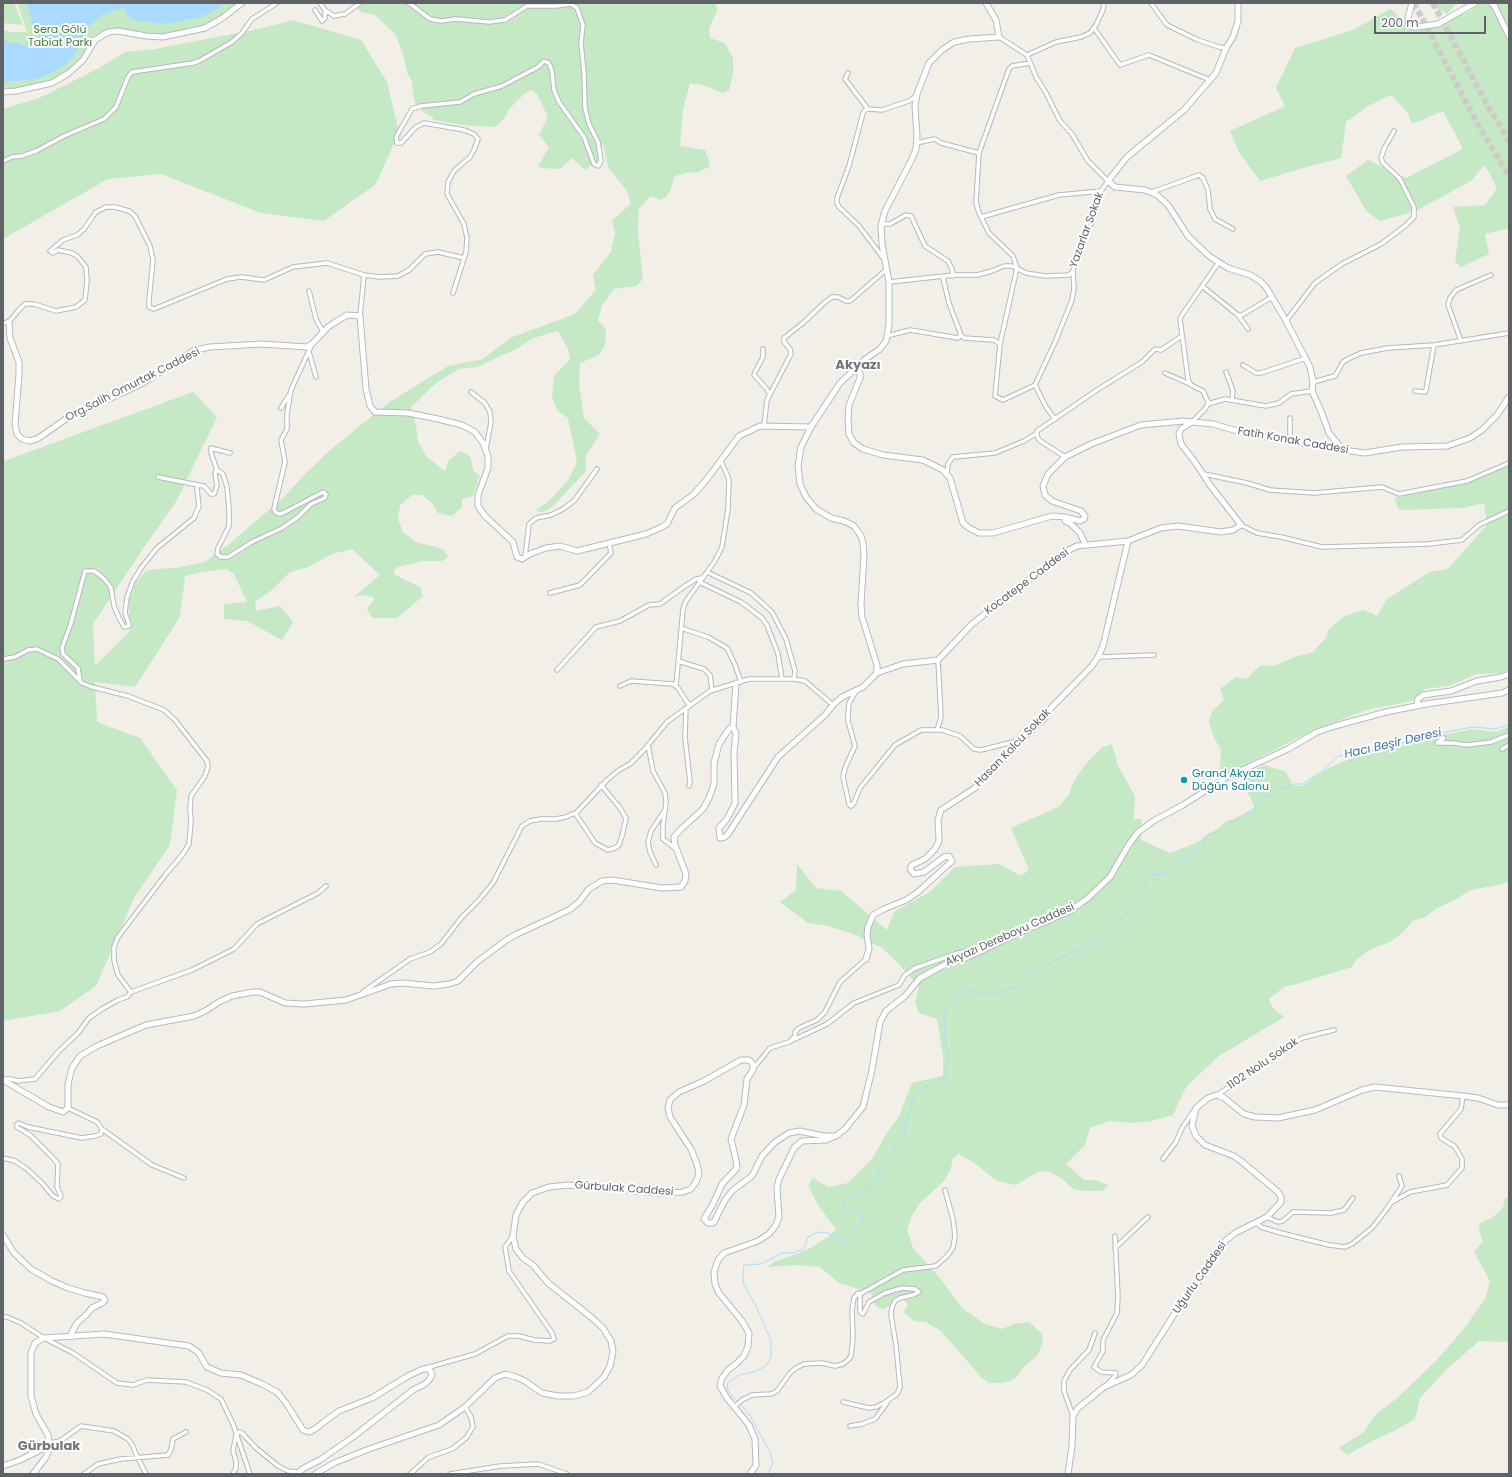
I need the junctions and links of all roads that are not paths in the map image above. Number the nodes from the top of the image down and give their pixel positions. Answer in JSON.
{"nodes":[{"id":1,"x":242,"y":3,"type":"edge"},
{"id":2,"x":277,"y":3,"type":"edge"},
{"id":3,"x":320,"y":3,"type":"edge"},
{"id":4,"x":360,"y":3,"type":"edge"},
{"id":5,"x":409,"y":3,"type":"edge"},
{"id":6,"x":986,"y":3,"type":"edge"},
{"id":7,"x":1104,"y":3,"type":"edge"},
{"id":8,"x":1152,"y":3,"type":"edge"},
{"id":9,"x":1238,"y":3,"type":"edge"},
{"id":10,"x":1475,"y":3,"type":"edge"},
{"id":11,"x":1491,"y":3,"type":"edge"},
{"id":12,"x":1413,"y":4,"type":"edge"},
{"id":13,"x":315,"y":10,"type":"dead end"},
{"id":14,"x":325,"y":10,"type":"junction"},
{"id":15,"x":1094,"y":28,"type":"junction"},
{"id":16,"x":1509,"y":36,"type":"edge"},
{"id":17,"x":999,"y":37,"type":"junction"},
{"id":18,"x":1226,"y":48,"type":"junction"},
{"id":19,"x":1027,"y":55,"type":"junction"},
{"id":20,"x":1030,"y":63,"type":"junction"},
{"id":21,"x":848,"y":73,"type":"dead end"},
{"id":22,"x":1210,"y":80,"type":"junction"},
{"id":23,"x":3,"y":92,"type":"edge"},
{"id":24,"x":916,"y":96,"type":"junction"},
{"id":25,"x":868,"y":110,"type":"junction"},
{"id":26,"x":1394,"y":131,"type":"dead end"},
{"id":27,"x":916,"y":143,"type":"junction"},
{"id":28,"x":980,"y":153,"type":"junction"},
{"id":29,"x":3,"y":161,"type":"edge"},
{"id":30,"x":1108,"y":181,"type":"junction"},
{"id":31,"x":1101,"y":190,"type":"junction"},
{"id":32,"x":1152,"y":192,"type":"junction"},
{"id":33,"x":981,"y":217,"type":"junction"},
{"id":34,"x":881,"y":224,"type":"junction"},
{"id":35,"x":1233,"y":229,"type":"dead end"},
{"id":36,"x":464,"y":258,"type":"junction"},
{"id":37,"x":885,"y":260,"type":"junction"},
{"id":38,"x":1219,"y":262,"type":"junction"},
{"id":39,"x":1017,"y":268,"type":"junction"},
{"id":40,"x":886,"y":270,"type":"junction"},
{"id":41,"x":1073,"y":271,"type":"junction"},
{"id":42,"x":364,"y":275,"type":"junction"},
{"id":43,"x":1491,"y":275,"type":"dead end"},
{"id":44,"x":954,"y":276,"type":"junction"},
{"id":45,"x":889,"y":282,"type":"junction"},
{"id":46,"x":1202,"y":286,"type":"junction"},
{"id":47,"x":309,"y":291,"type":"dead end"},
{"id":48,"x":453,"y":293,"type":"dead end"},
{"id":49,"x":1272,"y":297,"type":"junction"},
{"id":50,"x":1238,"y":315,"type":"junction"},
{"id":51,"x":360,"y":316,"type":"junction"},
{"id":52,"x":1286,"y":321,"type":"junction"},
{"id":53,"x":9,"y":322,"type":"junction"},
{"id":54,"x":3,"y":323,"type":"edge"},
{"id":55,"x":1248,"y":329,"type":"dead end"},
{"id":56,"x":323,"y":332,"type":"junction"},
{"id":57,"x":1509,"y":333,"type":"edge"},
{"id":58,"x":887,"y":336,"type":"junction"},
{"id":59,"x":961,"y":336,"type":"junction"},
{"id":60,"x":1182,"y":336,"type":"junction"},
{"id":61,"x":1461,"y":341,"type":"junction"},
{"id":62,"x":312,"y":344,"type":"junction"},
{"id":63,"x":1000,"y":344,"type":"junction"},
{"id":64,"x":1434,"y":345,"type":"junction"},
{"id":65,"x":763,"y":349,"type":"dead end"},
{"id":66,"x":309,"y":352,"type":"junction"},
{"id":67,"x":1306,"y":358,"type":"junction"},
{"id":68,"x":1243,"y":365,"type":"dead end"},
{"id":69,"x":858,"y":370,"type":"junction"},
{"id":70,"x":1226,"y":372,"type":"dead end"},
{"id":71,"x":1165,"y":373,"type":"dead end"},
{"id":72,"x":316,"y":377,"type":"dead end"},
{"id":73,"x":1313,"y":382,"type":"junction"},
{"id":74,"x":1035,"y":385,"type":"junction"},
{"id":75,"x":1191,"y":385,"type":"junction"},
{"id":76,"x":1312,"y":391,"type":"junction"},
{"id":77,"x":1414,"y":391,"type":"dead end"},
{"id":78,"x":472,"y":392,"type":"dead end"},
{"id":79,"x":291,"y":393,"type":"junction"},
{"id":80,"x":770,"y":395,"type":"junction"},
{"id":81,"x":1509,"y":397,"type":"edge"},
{"id":82,"x":1232,"y":400,"type":"junction"},
{"id":83,"x":1208,"y":404,"type":"junction"},
{"id":84,"x":281,"y":408,"type":"dead end"},
{"id":85,"x":1290,"y":418,"type":"dead end"},
{"id":86,"x":1055,"y":419,"type":"junction"},
{"id":87,"x":1192,"y":422,"type":"junction"},
{"id":88,"x":764,"y":426,"type":"junction"},
{"id":89,"x":811,"y":427,"type":"junction"},
{"id":90,"x":1037,"y":433,"type":"junction"},
{"id":91,"x":1290,"y":441,"type":"junction"},
{"id":92,"x":486,"y":450,"type":"junction"},
{"id":93,"x":1343,"y":450,"type":"junction"},
{"id":94,"x":230,"y":453,"type":"dead end"},
{"id":95,"x":1065,"y":457,"type":"junction"},
{"id":96,"x":721,"y":461,"type":"junction"},
{"id":97,"x":1509,"y":463,"type":"edge"},
{"id":98,"x":597,"y":469,"type":"dead end"},
{"id":99,"x":217,"y":470,"type":"junction"},
{"id":100,"x":1204,"y":474,"type":"junction"},
{"id":101,"x":947,"y":475,"type":"junction"},
{"id":102,"x":158,"y":477,"type":"dead end"},
{"id":103,"x":198,"y":485,"type":"junction"},
{"id":104,"x":1509,"y":511,"type":"edge"},
{"id":105,"x":1065,"y":517,"type":"junction"},
{"id":106,"x":1241,"y":525,"type":"junction"},
{"id":107,"x":1128,"y":541,"type":"junction"},
{"id":108,"x":609,"y":543,"type":"junction"},
{"id":109,"x":1085,"y":544,"type":"junction"},
{"id":110,"x":525,"y":557,"type":"junction"},
{"id":111,"x":707,"y":572,"type":"junction"},
{"id":112,"x":702,"y":578,"type":"junction"},
{"id":113,"x":699,"y":582,"type":"junction"},
{"id":114,"x":550,"y":593,"type":"dead end"},
{"id":115,"x":681,"y":628,"type":"junction"},
{"id":116,"x":1154,"y":655,"type":"dead end"},
{"id":117,"x":1098,"y":657,"type":"junction"},
{"id":118,"x":3,"y":659,"type":"edge"},
{"id":119,"x":938,"y":660,"type":"junction"},
{"id":120,"x":678,"y":661,"type":"junction"},
{"id":121,"x":557,"y":670,"type":"dead end"},
{"id":122,"x":877,"y":673,"type":"junction"},
{"id":123,"x":1509,"y":674,"type":"edge"},
{"id":124,"x":782,"y":679,"type":"junction"},
{"id":125,"x":794,"y":679,"type":"junction"},
{"id":126,"x":80,"y":681,"type":"junction"},
{"id":127,"x":739,"y":682,"type":"junction"},
{"id":128,"x":620,"y":686,"type":"dead end"},
{"id":129,"x":676,"y":686,"type":"junction"},
{"id":130,"x":712,"y":690,"type":"junction"},
{"id":131,"x":857,"y":690,"type":"junction"},
{"id":132,"x":1509,"y":690,"type":"edge"},
{"id":133,"x":833,"y":705,"type":"junction"},
{"id":134,"x":687,"y":706,"type":"junction"},
{"id":135,"x":1417,"y":706,"type":"junction"},
{"id":136,"x":733,"y":727,"type":"junction"},
{"id":137,"x":937,"y":730,"type":"junction"},
{"id":138,"x":1509,"y":735,"type":"edge"},
{"id":139,"x":1444,"y":738,"type":"dead end"},
{"id":140,"x":1021,"y":740,"type":"junction"},
{"id":141,"x":648,"y":745,"type":"junction"},
{"id":142,"x":1509,"y":745,"type":"edge"},
{"id":143,"x":1502,"y":749,"type":"dead end"},
{"id":144,"x":601,"y":785,"type":"junction"},
{"id":145,"x":689,"y":786,"type":"dead end"},
{"id":146,"x":665,"y":809,"type":"junction"},
{"id":147,"x":575,"y":813,"type":"junction"},
{"id":148,"x":677,"y":850,"type":"junction"},
{"id":149,"x":656,"y":865,"type":"dead end"},
{"id":150,"x":326,"y":886,"type":"dead end"},
{"id":151,"x":989,"y":947,"type":"junction"},
{"id":152,"x":866,"y":959,"type":"joint"},
{"id":153,"x":131,"y":992,"type":"junction"},
{"id":154,"x":355,"y":997,"type":"junction"},
{"id":155,"x":1334,"y":1030,"type":"dead end"},
{"id":156,"x":790,"y":1042,"type":"junction"},
{"id":157,"x":753,"y":1070,"type":"junction"},
{"id":158,"x":3,"y":1079,"type":"edge"},
{"id":159,"x":1216,"y":1096,"type":"junction"},
{"id":160,"x":1463,"y":1096,"type":"junction"},
{"id":161,"x":1509,"y":1105,"type":"edge"},
{"id":162,"x":68,"y":1108,"type":"junction"},
{"id":163,"x":1196,"y":1108,"type":"junction"},
{"id":164,"x":102,"y":1130,"type":"junction"},
{"id":165,"x":836,"y":1136,"type":"junction"},
{"id":166,"x":3,"y":1158,"type":"edge"},
{"id":167,"x":1163,"y":1159,"type":"dead end"},
{"id":168,"x":1399,"y":1176,"type":"dead end"},
{"id":169,"x":184,"y":1178,"type":"dead end"},
{"id":170,"x":945,"y":1190,"type":"dead end"},
{"id":171,"x":1353,"y":1198,"type":"dead end"},
{"id":172,"x":1391,"y":1202,"type":"junction"},
{"id":173,"x":1148,"y":1218,"type":"dead end"},
{"id":174,"x":1267,"y":1218,"type":"junction"},
{"id":175,"x":1257,"y":1223,"type":"junction"},
{"id":176,"x":3,"y":1235,"type":"edge"},
{"id":177,"x":513,"y":1236,"type":"junction"},
{"id":178,"x":1115,"y":1236,"type":"dead end"},
{"id":179,"x":1115,"y":1248,"type":"junction"},
{"id":180,"x":860,"y":1294,"type":"junction"},
{"id":181,"x":3,"y":1317,"type":"edge"},
{"id":182,"x":1095,"y":1333,"type":"dead end"},
{"id":183,"x":70,"y":1336,"type":"junction"},
{"id":184,"x":44,"y":1338,"type":"junction"},
{"id":185,"x":423,"y":1369,"type":"junction"},
{"id":186,"x":1107,"y":1386,"type":"junction"},
{"id":187,"x":889,"y":1400,"type":"junction"},
{"id":188,"x":843,"y":1402,"type":"dead end"},
{"id":189,"x":736,"y":1406,"type":"junction"},
{"id":190,"x":465,"y":1407,"type":"junction"},
{"id":191,"x":1073,"y":1416,"type":"junction"},
{"id":192,"x":850,"y":1426,"type":"dead end"},
{"id":193,"x":186,"y":1432,"type":"dead end"},
{"id":194,"x":236,"y":1435,"type":"junction"},
{"id":195,"x":50,"y":1444,"type":"junction"},
{"id":196,"x":138,"y":1458,"type":"junction"},
{"id":197,"x":3,"y":1466,"type":"edge"},
{"id":198,"x":299,"y":1473,"type":"edge"},
{"id":199,"x":33,"y":1474,"type":"edge"},
{"id":200,"x":84,"y":1474,"type":"edge"},
{"id":201,"x":146,"y":1474,"type":"edge"},
{"id":202,"x":233,"y":1474,"type":"edge"},
{"id":203,"x":250,"y":1474,"type":"edge"},
{"id":204,"x":315,"y":1474,"type":"edge"},
{"id":205,"x":410,"y":1474,"type":"edge"},
{"id":206,"x":450,"y":1474,"type":"edge"},
{"id":207,"x":567,"y":1474,"type":"edge"},
{"id":208,"x":750,"y":1474,"type":"edge"},
{"id":209,"x":1068,"y":1474,"type":"edge"}],
"edges":[{"from":1,"to":23,"type":"street"},
{"from":2,"to":29,"type":"street"},
{"from":3,"to":14,"type":"street"},
{"from":4,"to":14,"type":"street"},
{"from":5,"to":36,"type":"street"},
{"from":6,"to":17,"type":"street"},
{"from":7,"to":15,"type":"street"},
{"from":8,"to":18,"type":"street"},
{"from":9,"to":18,"type":"street","name":"Yazarlar Sokak"},
{"from":10,"to":12,"type":"street"},
{"from":11,"to":16,"type":"street"},
{"from":13,"to":14,"type":"street"},
{"from":15,"to":19,"type":"street"},
{"from":15,"to":22,"type":"street"},
{"from":17,"to":19,"type":"street"},
{"from":17,"to":24,"type":"street"},
{"from":18,"to":22,"type":"street","name":"Yazarlar Sokak"},
{"from":19,"to":20,"type":"street"},
{"from":20,"to":28,"type":"street"},
{"from":20,"to":30,"type":"street"},
{"from":21,"to":25,"type":"street"},
{"from":22,"to":30,"type":"street","name":"Yazarlar Sokak"},
{"from":24,"to":25,"type":"street"},
{"from":24,"to":27,"type":"street"},
{"from":25,"to":37,"type":"street"},
{"from":26,"to":52,"type":"street"},
{"from":27,"to":28,"type":"street"},
{"from":27,"to":34,"type":"street"},
{"from":28,"to":33,"type":"street"},
{"from":30,"to":31,"type":"street","name":"Yazarlar Sokak"},
{"from":30,"to":32,"type":"street"},
{"from":31,"to":33,"type":"street"},
{"from":31,"to":41,"type":"street","name":"Yazarlar Sokak"},
{"from":32,"to":35,"type":"street"},
{"from":32,"to":38,"type":"street"},
{"from":33,"to":39,"type":"street"},
{"from":34,"to":37,"type":"street"},
{"from":34,"to":44,"type":"street"},
{"from":36,"to":42,"type":"street"},
{"from":36,"to":48,"type":"street"},
{"from":37,"to":40,"type":"street"},
{"from":38,"to":46,"type":"street"},
{"from":38,"to":49,"type":"street"},
{"from":39,"to":41,"type":"street","name":"Yazarlar Sokak"},
{"from":39,"to":44,"type":"street","name":"Yazarlar Sokak"},
{"from":39,"to":63,"type":"street"},
{"from":40,"to":45,"type":"street"},
{"from":40,"to":80,"type":"street"},
{"from":41,"to":74,"type":"street"},
{"from":42,"to":51,"type":"street"},
{"from":42,"to":53,"type":"street"},
{"from":43,"to":61,"type":"street"},
{"from":44,"to":45,"type":"street","name":"Yazarlar Sokak"},
{"from":44,"to":59,"type":"street"},
{"from":45,"to":58,"type":"street"},
{"from":46,"to":50,"type":"street"},
{"from":46,"to":60,"type":"street"},
{"from":47,"to":56,"type":"street"},
{"from":49,"to":50,"type":"street"},
{"from":49,"to":52,"type":"street"},
{"from":50,"to":55,"type":"street"},
{"from":51,"to":56,"type":"street"},
{"from":51,"to":92,"type":"street"},
{"from":52,"to":67,"type":"street"},
{"from":53,"to":54,"type":"street"},
{"from":53,"to":62,"type":"street","name":"Org.Salih Omurtak Caddesi"},
{"from":56,"to":62,"type":"street"},
{"from":57,"to":61,"type":"street"},
{"from":58,"to":59,"type":"street"},
{"from":58,"to":69,"type":"street"},
{"from":59,"to":63,"type":"street"},
{"from":60,"to":75,"type":"street"},
{"from":60,"to":86,"type":"street"},
{"from":61,"to":64,"type":"street"},
{"from":62,"to":66,"type":"street"},
{"from":63,"to":74,"type":"street"},
{"from":64,"to":73,"type":"street"},
{"from":64,"to":77,"type":"street"},
{"from":65,"to":80,"type":"street"},
{"from":66,"to":72,"type":"street"},
{"from":66,"to":79,"type":"street"},
{"from":67,"to":68,"type":"street"},
{"from":67,"to":73,"type":"street"},
{"from":69,"to":89,"type":"street"},
{"from":69,"to":101,"type":"street"},
{"from":70,"to":82,"type":"street"},
{"from":71,"to":75,"type":"street"},
{"from":73,"to":76,"type":"street"},
{"from":74,"to":86,"type":"street"},
{"from":75,"to":83,"type":"street"},
{"from":76,"to":82,"type":"street"},
{"from":76,"to":93,"type":"street"},
{"from":78,"to":92,"type":"street"},
{"from":79,"to":84,"type":"street"},
{"from":79,"to":99,"type":"street"},
{"from":80,"to":88,"type":"street"},
{"from":81,"to":93,"type":"street","name":"Fatih Konak Caddesi"},
{"from":82,"to":83,"type":"street"},
{"from":83,"to":87,"type":"street"},
{"from":85,"to":91,"type":"street"},
{"from":86,"to":90,"type":"street"},
{"from":87,"to":91,"type":"street","name":"Fatih Konak Caddesi"},
{"from":87,"to":95,"type":"street","name":"Fatih Konak Caddesi"},
{"from":87,"to":100,"type":"street"},
{"from":88,"to":89,"type":"street"},
{"from":88,"to":96,"type":"street"},
{"from":89,"to":122,"type":"street"},
{"from":90,"to":95,"type":"street"},
{"from":90,"to":101,"type":"street"},
{"from":91,"to":93,"type":"street","name":"Fatih Konak Caddesi"},
{"from":92,"to":110,"type":"street"},
{"from":94,"to":99,"type":"street"},
{"from":95,"to":105,"type":"street","name":"Fatih Konak Caddesi"},
{"from":96,"to":108,"type":"street"},
{"from":96,"to":111,"type":"street"},
{"from":97,"to":100,"type":"street"},
{"from":98,"to":110,"type":"street"},
{"from":99,"to":103,"type":"street"},
{"from":100,"to":106,"type":"street"},
{"from":101,"to":105,"type":"street"},
{"from":102,"to":103,"type":"street"},
{"from":103,"to":126,"type":"street"},
{"from":104,"to":106,"type":"street"},
{"from":105,"to":109,"type":"street"},
{"from":106,"to":107,"type":"street","name":"Kocatepe Caddesi"},
{"from":107,"to":109,"type":"street","name":"Kocatepe Caddesi"},
{"from":107,"to":117,"type":"street","name":"Hasan Kolcu Sokak"},
{"from":108,"to":110,"type":"street"},
{"from":108,"to":114,"type":"street"},
{"from":109,"to":119,"type":"street","name":"Kocatepe Caddesi"},
{"from":111,"to":112,"type":"street"},
{"from":111,"to":125,"type":"street"},
{"from":112,"to":113,"type":"street"},
{"from":112,"to":121,"type":"street"},
{"from":113,"to":115,"type":"street"},
{"from":113,"to":124,"type":"street"},
{"from":115,"to":120,"type":"street"},
{"from":115,"to":127,"type":"street"},
{"from":116,"to":117,"type":"street"},
{"from":117,"to":140,"type":"street","name":"Hasan Kolcu Sokak"},
{"from":118,"to":126,"type":"street"},
{"from":119,"to":122,"type":"street"},
{"from":119,"to":137,"type":"street"},
{"from":120,"to":129,"type":"street"},
{"from":120,"to":130,"type":"street"},
{"from":122,"to":131,"type":"street"},
{"from":123,"to":135,"type":"street"},
{"from":124,"to":125,"type":"street"},
{"from":124,"to":127,"type":"street"},
{"from":125,"to":133,"type":"street"},
{"from":126,"to":153,"type":"street"},
{"from":127,"to":130,"type":"street"},
{"from":127,"to":136,"type":"street"},
{"from":128,"to":129,"type":"street"},
{"from":129,"to":134,"type":"street"},
{"from":130,"to":134,"type":"street"},
{"from":131,"to":133,"type":"street"},
{"from":131,"to":137,"type":"street"},
{"from":132,"to":135,"type":"street","name":"Akyazı Dereboyu Caddesi"},
{"from":133,"to":136,"type":"street"},
{"from":134,"to":141,"type":"street"},
{"from":134,"to":145,"type":"street"},
{"from":135,"to":151,"type":"street","name":"Akyazı Dereboyu Caddesi"},
{"from":136,"to":148,"type":"street"},
{"from":137,"to":140,"type":"street"},
{"from":138,"to":139,"type":"street"},
{"from":140,"to":152,"type":"street","name":"Hasan Kolcu Sokak"},
{"from":141,"to":144,"type":"street"},
{"from":141,"to":146,"type":"street"},
{"from":142,"to":143,"type":"street"},
{"from":144,"to":147,"type":"street"},
{"from":144,"to":147,"type":"street"},
{"from":146,"to":148,"type":"street"},
{"from":146,"to":149,"type":"street"},
{"from":147,"to":154,"type":"street"},
{"from":148,"to":154,"type":"street"},
{"from":150,"to":153,"type":"street"},
{"from":151,"to":156,"type":"street"},
{"from":151,"to":165,"type":"street","name":"Akyazı Dereboyu Caddesi"},
{"from":152,"to":156,"type":"street"},
{"from":153,"to":158,"type":"street"},
{"from":154,"to":162,"type":"street"},
{"from":155,"to":159,"type":"street","name":"1102 Nolu Sokak"},
{"from":156,"to":157,"type":"street"},
{"from":157,"to":165,"type":"street"},
{"from":157,"to":177,"type":"street","name":"Gürbulak Caddesi"},
{"from":158,"to":162,"type":"street"},
{"from":159,"to":160,"type":"street"},
{"from":159,"to":163,"type":"street"},
{"from":160,"to":161,"type":"street"},
{"from":160,"to":172,"type":"street"},
{"from":162,"to":164,"type":"street"},
{"from":163,"to":167,"type":"street"},
{"from":163,"to":174,"type":"street","name":"Uğurlu Caddesi"},
{"from":164,"to":166,"type":"street"},
{"from":164,"to":169,"type":"street"},
{"from":165,"to":189,"type":"street"},
{"from":168,"to":172,"type":"street"},
{"from":170,"to":180,"type":"street"},
{"from":171,"to":174,"type":"street"},
{"from":172,"to":175,"type":"street"},
{"from":173,"to":179,"type":"street"},
{"from":174,"to":175,"type":"street","name":"Uğurlu Caddesi"},
{"from":175,"to":186,"type":"street","name":"Uğurlu Caddesi"},
{"from":176,"to":183,"type":"street"},
{"from":177,"to":185,"type":"street"},
{"from":177,"to":190,"type":"street"},
{"from":178,"to":179,"type":"street"},
{"from":179,"to":186,"type":"street"},
{"from":180,"to":187,"type":"street"},
{"from":180,"to":189,"type":"street"},
{"from":181,"to":184,"type":"street"},
{"from":182,"to":191,"type":"street"},
{"from":183,"to":184,"type":"street"},
{"from":183,"to":185,"type":"street"},
{"from":184,"to":194,"type":"street"},
{"from":184,"to":195,"type":"street"},
{"from":185,"to":198,"type":"street"},
{"from":186,"to":191,"type":"street","name":"Uğurlu Caddesi"},
{"from":187,"to":188,"type":"street"},
{"from":187,"to":192,"type":"street"},
{"from":189,"to":208,"type":"street"},
{"from":190,"to":204,"type":"street"},
{"from":190,"to":205,"type":"street"},
{"from":191,"to":209,"type":"street"},
{"from":193,"to":196,"type":"street"},
{"from":194,"to":198,"type":"street"},
{"from":194,"to":202,"type":"street"},
{"from":194,"to":203,"type":"street"},
{"from":195,"to":196,"type":"street"},
{"from":195,"to":197,"type":"street"},
{"from":195,"to":199,"type":"street"},
{"from":196,"to":200,"type":"street"},
{"from":196,"to":201,"type":"street"},
{"from":206,"to":207,"type":"street"}]}
